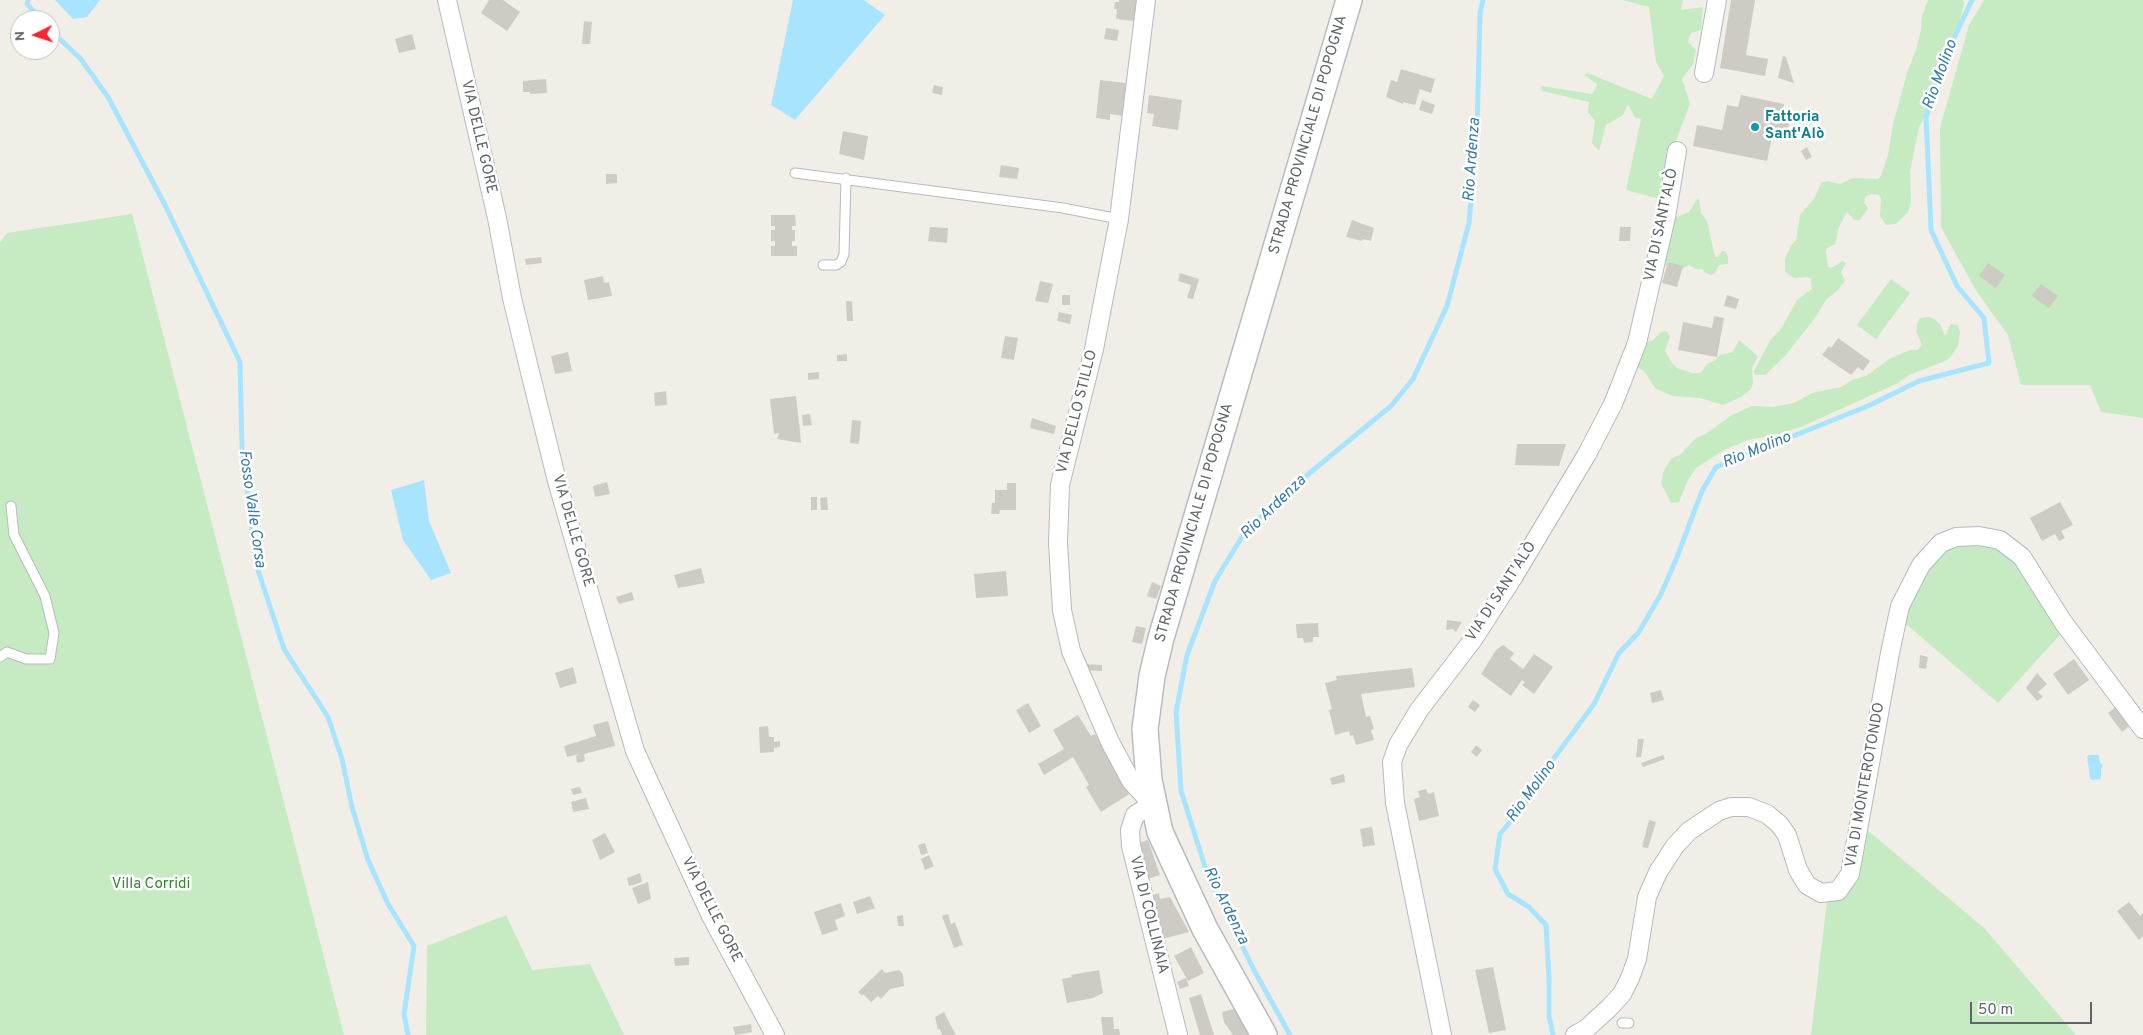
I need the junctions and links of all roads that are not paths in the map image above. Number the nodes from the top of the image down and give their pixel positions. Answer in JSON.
{"nodes":[{"id":1,"x":446,"y":0,"type":"edge"},
{"id":2,"x":1146,"y":0,"type":"edge"},
{"id":3,"x":1349,"y":0,"type":"edge"},
{"id":4,"x":1717,"y":0,"type":"edge"},
{"id":5,"x":1704,"y":73,"type":"dead end"},
{"id":6,"x":1677,"y":151,"type":"dead end"},
{"id":7,"x":795,"y":173,"type":"dead end"},
{"id":8,"x":846,"y":178,"type":"junction"},
{"id":9,"x":1119,"y":219,"type":"junction"},
{"id":10,"x":823,"y":265,"type":"dead end"},
{"id":11,"x":11,"y":506,"type":"dead end"},
{"id":12,"x":0,"y":657,"type":"edge"},
{"id":13,"x":2143,"y":729,"type":"edge"},
{"id":14,"x":1152,"y":804,"type":"junction"},
{"id":15,"x":775,"y":1035,"type":"edge"},
{"id":16,"x":1178,"y":1035,"type":"edge"},
{"id":17,"x":1264,"y":1035,"type":"edge"},
{"id":18,"x":1442,"y":1035,"type":"edge"},
{"id":19,"x":1575,"y":1035,"type":"edge"}],
"edges":[{"from":1,"to":15,"type":"street","name":"VIA DELLE GORE"},
{"from":2,"to":9,"type":"street","name":"VIA DELLO STILLO"},
{"from":3,"to":14,"type":"main road","name":"STRADA PROVINCIALE DI POPOGNA"},
{"from":4,"to":5,"type":"street"},
{"from":6,"to":18,"type":"street","name":"VIA DI SANT'ALÒ"},
{"from":7,"to":8,"type":"lane"},
{"from":8,"to":9,"type":"lane"},
{"from":8,"to":10,"type":"lane"},
{"from":9,"to":14,"type":"street","name":"VIA DELLO STILLO"},
{"from":11,"to":12,"type":"lane"},
{"from":13,"to":19,"type":"street","name":"VIA DI MONTEROTONDO"},
{"from":14,"to":16,"type":"street","name":"VIA DI COLLINAIA"},
{"from":14,"to":17,"type":"main road","name":"STRADA PROVINCIALE DI POPOGNA"}]}
